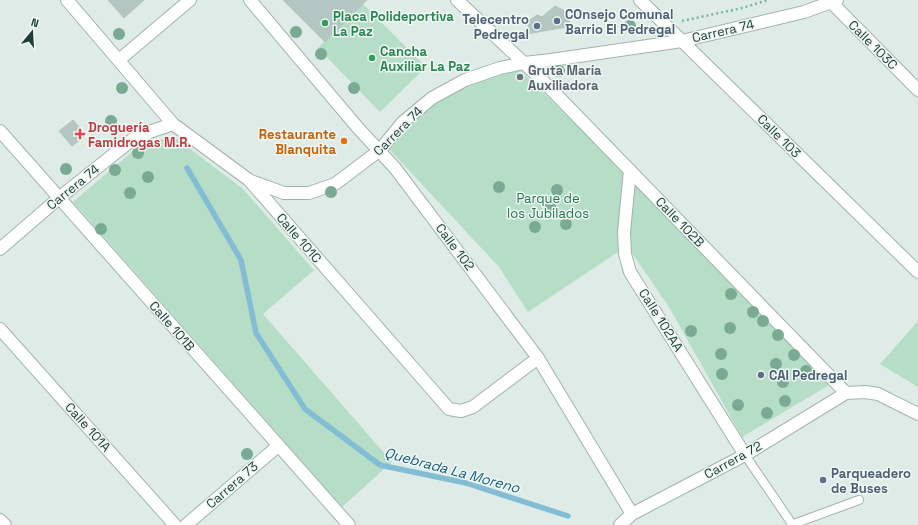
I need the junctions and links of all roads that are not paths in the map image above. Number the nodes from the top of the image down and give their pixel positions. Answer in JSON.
{"nodes":[{"id":1,"x":67,"y":0,"type":"edge"},
{"id":2,"x":190,"y":0,"type":"edge"},
{"id":3,"x":457,"y":0,"type":"edge"},
{"id":4,"x":640,"y":0,"type":"edge"},
{"id":5,"x":253,"y":1,"type":"edge"},
{"id":6,"x":832,"y":1,"type":"edge"},
{"id":7,"x":682,"y":41,"type":"junction"},
{"id":8,"x":119,"y":60,"type":"junction"},
{"id":9,"x":524,"y":63,"type":"junction"},
{"id":10,"x":918,"y":90,"type":"edge"},
{"id":11,"x":173,"y":124,"type":"junction"},
{"id":12,"x":0,"y":131,"type":"edge"},
{"id":13,"x":380,"y":150,"type":"junction"},
{"id":14,"x":630,"y":170,"type":"junction"},
{"id":15,"x":249,"y":180,"type":"junction"},
{"id":16,"x":59,"y":198,"type":"junction"},
{"id":17,"x":0,"y":249,"type":"edge"},
{"id":18,"x":918,"y":272,"type":"edge"},
{"id":19,"x":0,"y":329,"type":"edge"},
{"id":20,"x":538,"y":358,"type":"junction"},
{"id":21,"x":846,"y":393,"type":"junction"},
{"id":22,"x":918,"y":414,"type":"edge"},
{"id":23,"x":278,"y":446,"type":"junction"},
{"id":24,"x":745,"y":455,"type":"junction"},
{"id":25,"x":859,"y":500,"type":"dead end"},
{"id":26,"x":632,"y":514,"type":"junction"},
{"id":27,"x":0,"y":520,"type":"edge"},
{"id":28,"x":347,"y":523,"type":"edge"},
{"id":29,"x":5,"y":525,"type":"edge"},
{"id":30,"x":175,"y":525,"type":"edge"},
{"id":31,"x":186,"y":525,"type":"edge"},
{"id":32,"x":357,"y":525,"type":"edge"},
{"id":33,"x":620,"y":525,"type":"edge"},
{"id":34,"x":792,"y":525,"type":"edge"}],
"edges":[{"from":1,"to":8,"type":"street","name":"Calle 101C"},
{"from":2,"to":8,"type":"street"},
{"from":3,"to":9,"type":"street","name":"Calle 102B"},
{"from":4,"to":7,"type":"street","name":"Calle 103"},
{"from":5,"to":13,"type":"street","name":"Calle 102"},
{"from":6,"to":7,"type":"street","name":"Carrera 74"},
{"from":6,"to":10,"type":"street","name":"Calle 103C"},
{"from":7,"to":9,"type":"street","name":"Carrera 74"},
{"from":7,"to":18,"type":"street","name":"Calle 103"},
{"from":8,"to":11,"type":"street","name":"Calle 101C"},
{"from":9,"to":13,"type":"street","name":"Carrera 74"},
{"from":9,"to":14,"type":"street","name":"Calle 102B"},
{"from":11,"to":15,"type":"street","name":"Calle 101C"},
{"from":11,"to":16,"type":"street","name":"Carrera 74"},
{"from":12,"to":16,"type":"street","name":"Calle 101B"},
{"from":13,"to":15,"type":"street","name":"Carrera 74"},
{"from":13,"to":20,"type":"street","name":"Calle 102"},
{"from":14,"to":21,"type":"street","name":"Calle 102B"},
{"from":14,"to":24,"type":"street","name":"Calle 102AA"},
{"from":15,"to":20,"type":"street","name":"Calle 101C"},
{"from":16,"to":17,"type":"street","name":"Carrera 74"},
{"from":16,"to":23,"type":"street","name":"Calle 101B"},
{"from":19,"to":30,"type":"street","name":"Calle 101A"},
{"from":20,"to":26,"type":"street","name":"Calle 102"},
{"from":21,"to":22,"type":"street"},
{"from":21,"to":24,"type":"street","name":"Carrera 72"},
{"from":23,"to":28,"type":"street","name":"Calle 101B"},
{"from":23,"to":31,"type":"street","name":"Carrera 73"},
{"from":24,"to":26,"type":"street","name":"Carrera 72"},
{"from":24,"to":34,"type":"lane"},
{"from":25,"to":34,"type":"lane"},
{"from":26,"to":33,"type":"street","name":"Carrera 72"},
{"from":27,"to":29,"type":"street"},
{"from":28,"to":32,"type":"street","name":"Calle 101B"}]}
